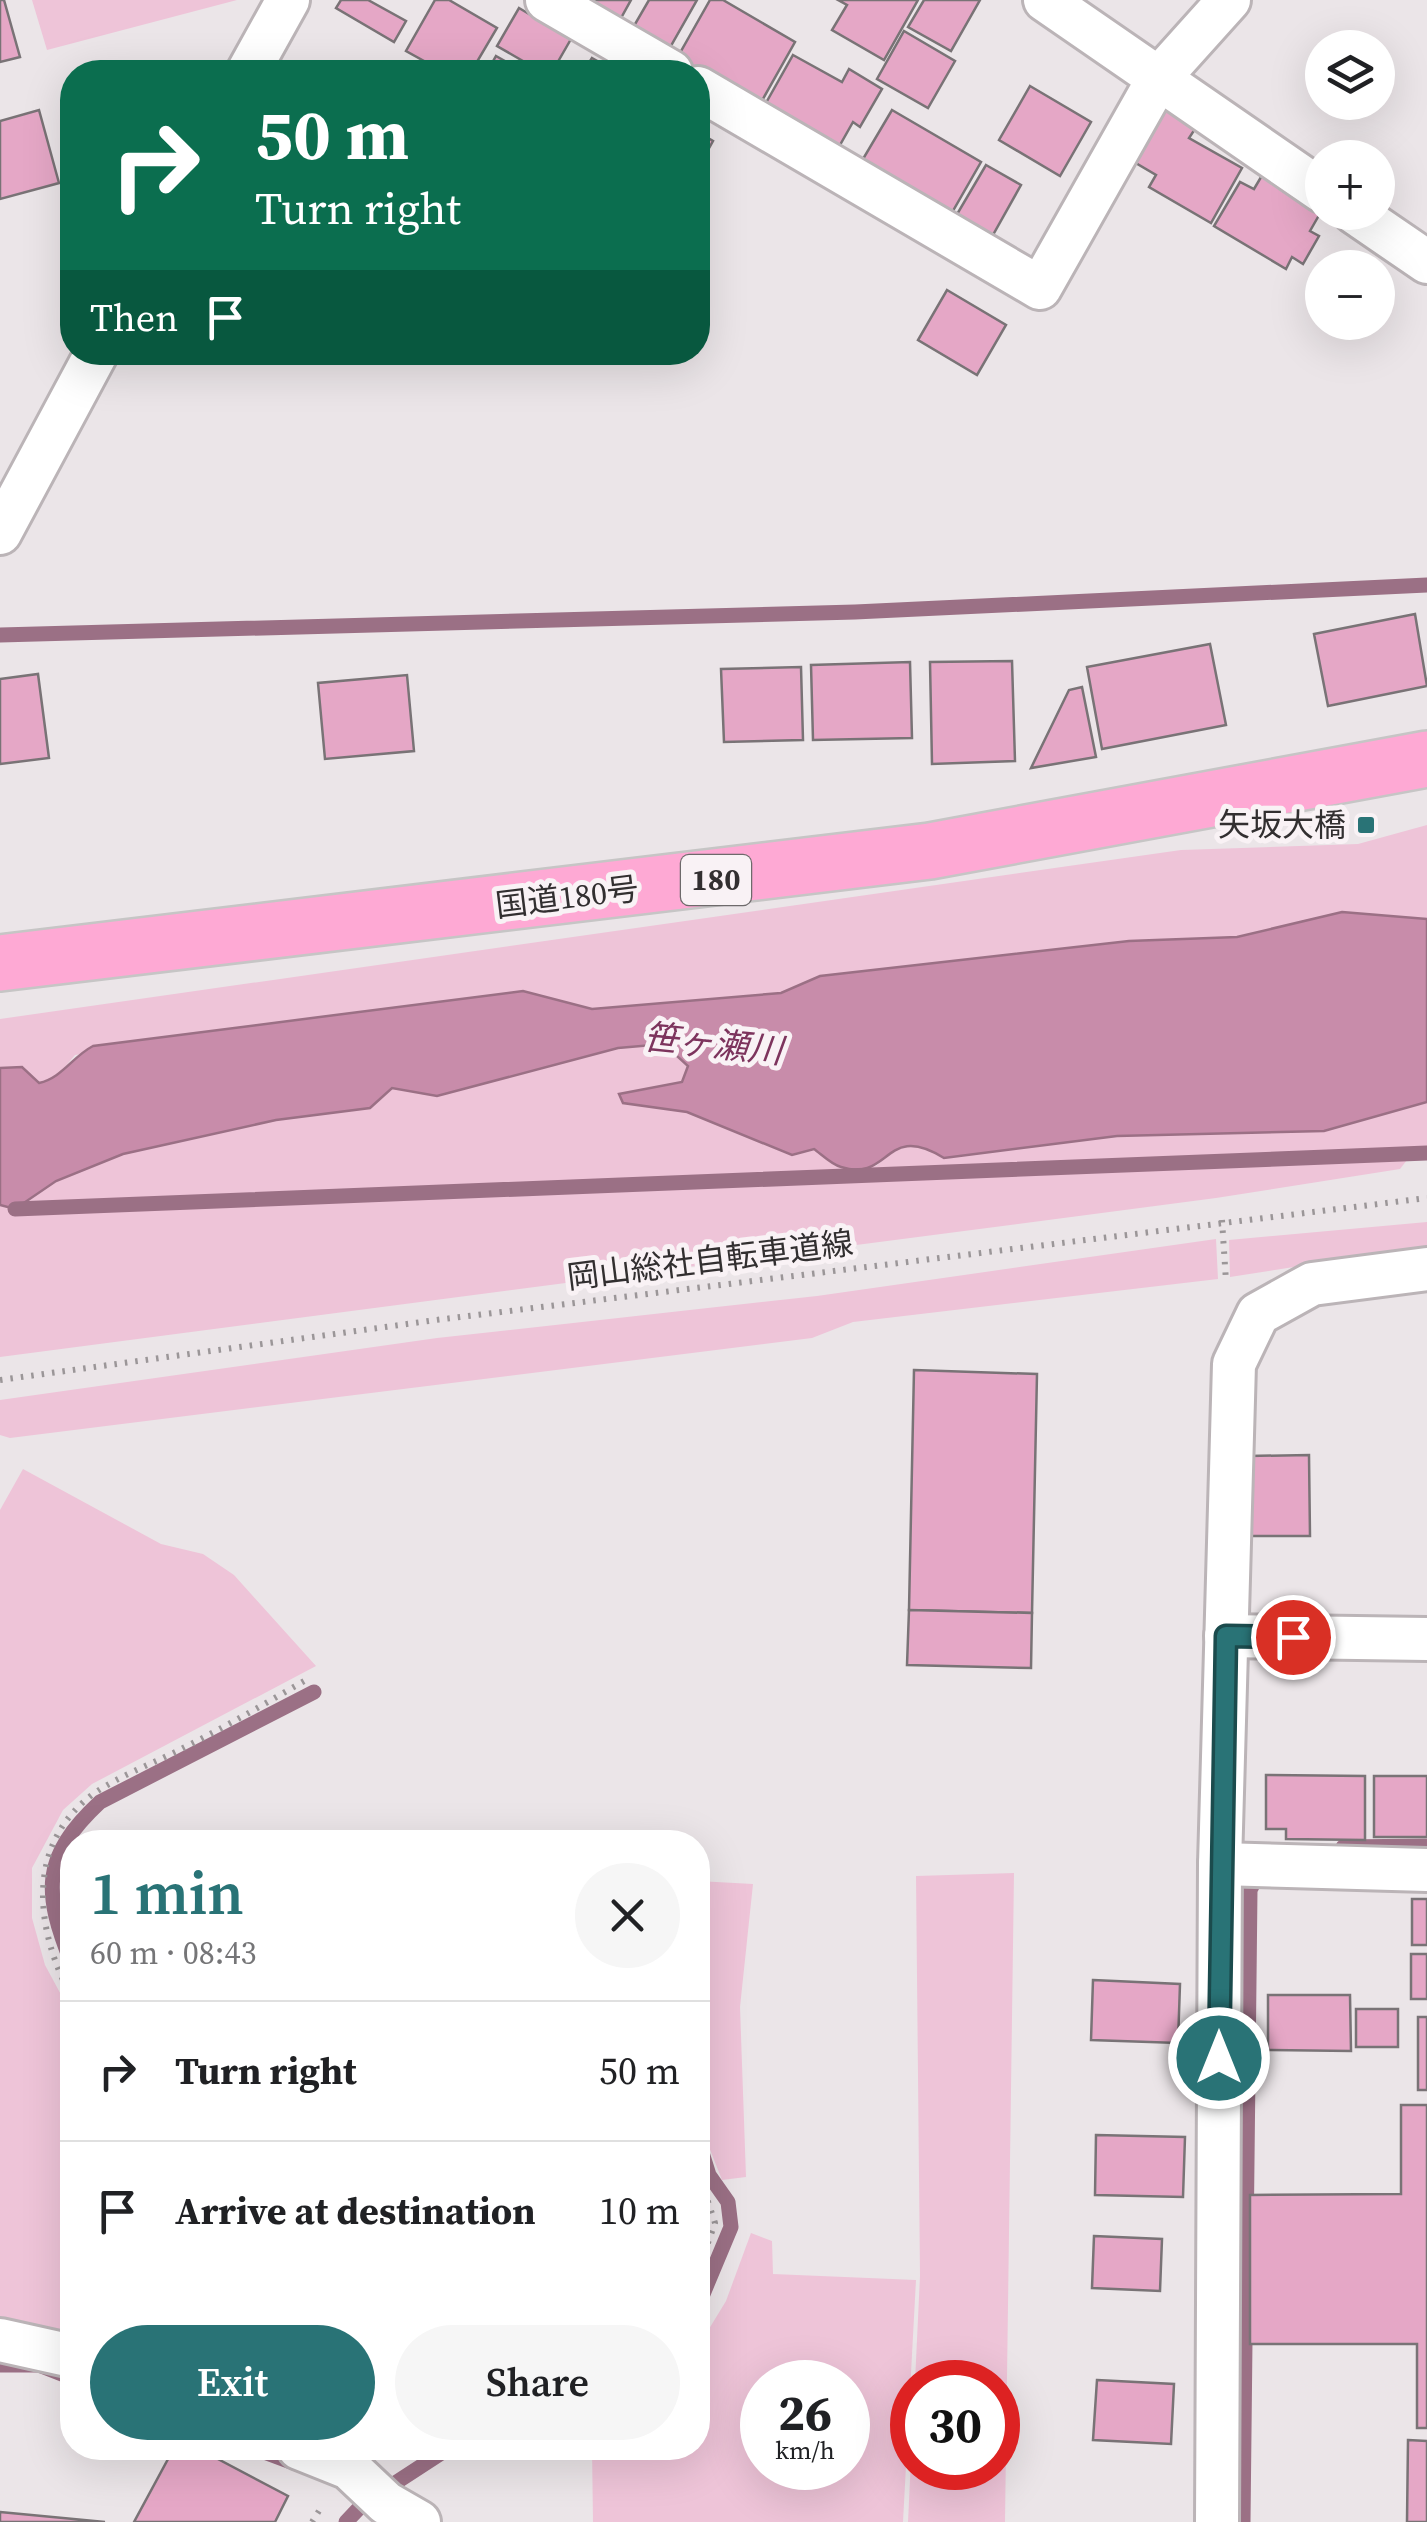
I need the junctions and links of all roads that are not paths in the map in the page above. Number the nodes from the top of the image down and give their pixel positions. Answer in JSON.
{"nodes":[{"id":1,"x":288,"y":0,"type":"edge"},
{"id":2,"x":547,"y":0,"type":"edge"},
{"id":3,"x":1229,"y":0,"type":"edge"},
{"id":4,"x":1053,"y":2,"type":"edge"},
{"id":5,"x":255,"y":60,"type":"edge"},
{"id":6,"x":650,"y":60,"type":"edge"},
{"id":7,"x":1158,"y":78,"type":"junction"},
{"id":8,"x":710,"y":95,"type":"edge"},
{"id":9,"x":1305,"y":179,"type":"edge"},
{"id":10,"x":1380,"y":230,"type":"edge"},
{"id":11,"x":1427,"y":262,"type":"edge"},
{"id":12,"x":90,"y":365,"type":"edge"},
{"id":13,"x":0,"y":532,"type":"edge"},
{"id":14,"x":1427,"y":759,"type":"edge"},
{"id":15,"x":0,"y":964,"type":"edge"},
{"id":16,"x":1427,"y":1269,"type":"edge"},
{"id":17,"x":1226,"y":1636,"type":"junction"},
{"id":18,"x":1427,"y":1639,"type":"edge"},
{"id":19,"x":1245,"y":1864,"type":"junction"},
{"id":20,"x":1427,"y":1870,"type":"edge"},
{"id":21,"x":0,"y":2340,"type":"edge"},
{"id":22,"x":60,"y":2353,"type":"edge"},
{"id":23,"x":328,"y":2460,"type":"edge"},
{"id":24,"x":391,"y":2504,"type":"edge"},
{"id":25,"x":1217,"y":2522,"type":"edge"}],
"edges":[{"from":1,"to":5,"type":"street"},
{"from":2,"to":6,"type":"street"},
{"from":3,"to":7,"type":"street"},
{"from":4,"to":7,"type":"street"},
{"from":7,"to":8,"type":"street"},
{"from":7,"to":9,"type":"street"},
{"from":10,"to":11,"type":"street"},
{"from":12,"to":13,"type":"street"},
{"from":14,"to":15,"type":"highway","name":"国道180号","number":"180"},
{"from":16,"to":17,"type":"street"},
{"from":17,"to":18,"type":"street"},
{"from":17,"to":19,"type":"street"},
{"from":19,"to":20,"type":"street"},
{"from":19,"to":25,"type":"street"},
{"from":21,"to":22,"type":"street"},
{"from":23,"to":24,"type":"street"}]}
